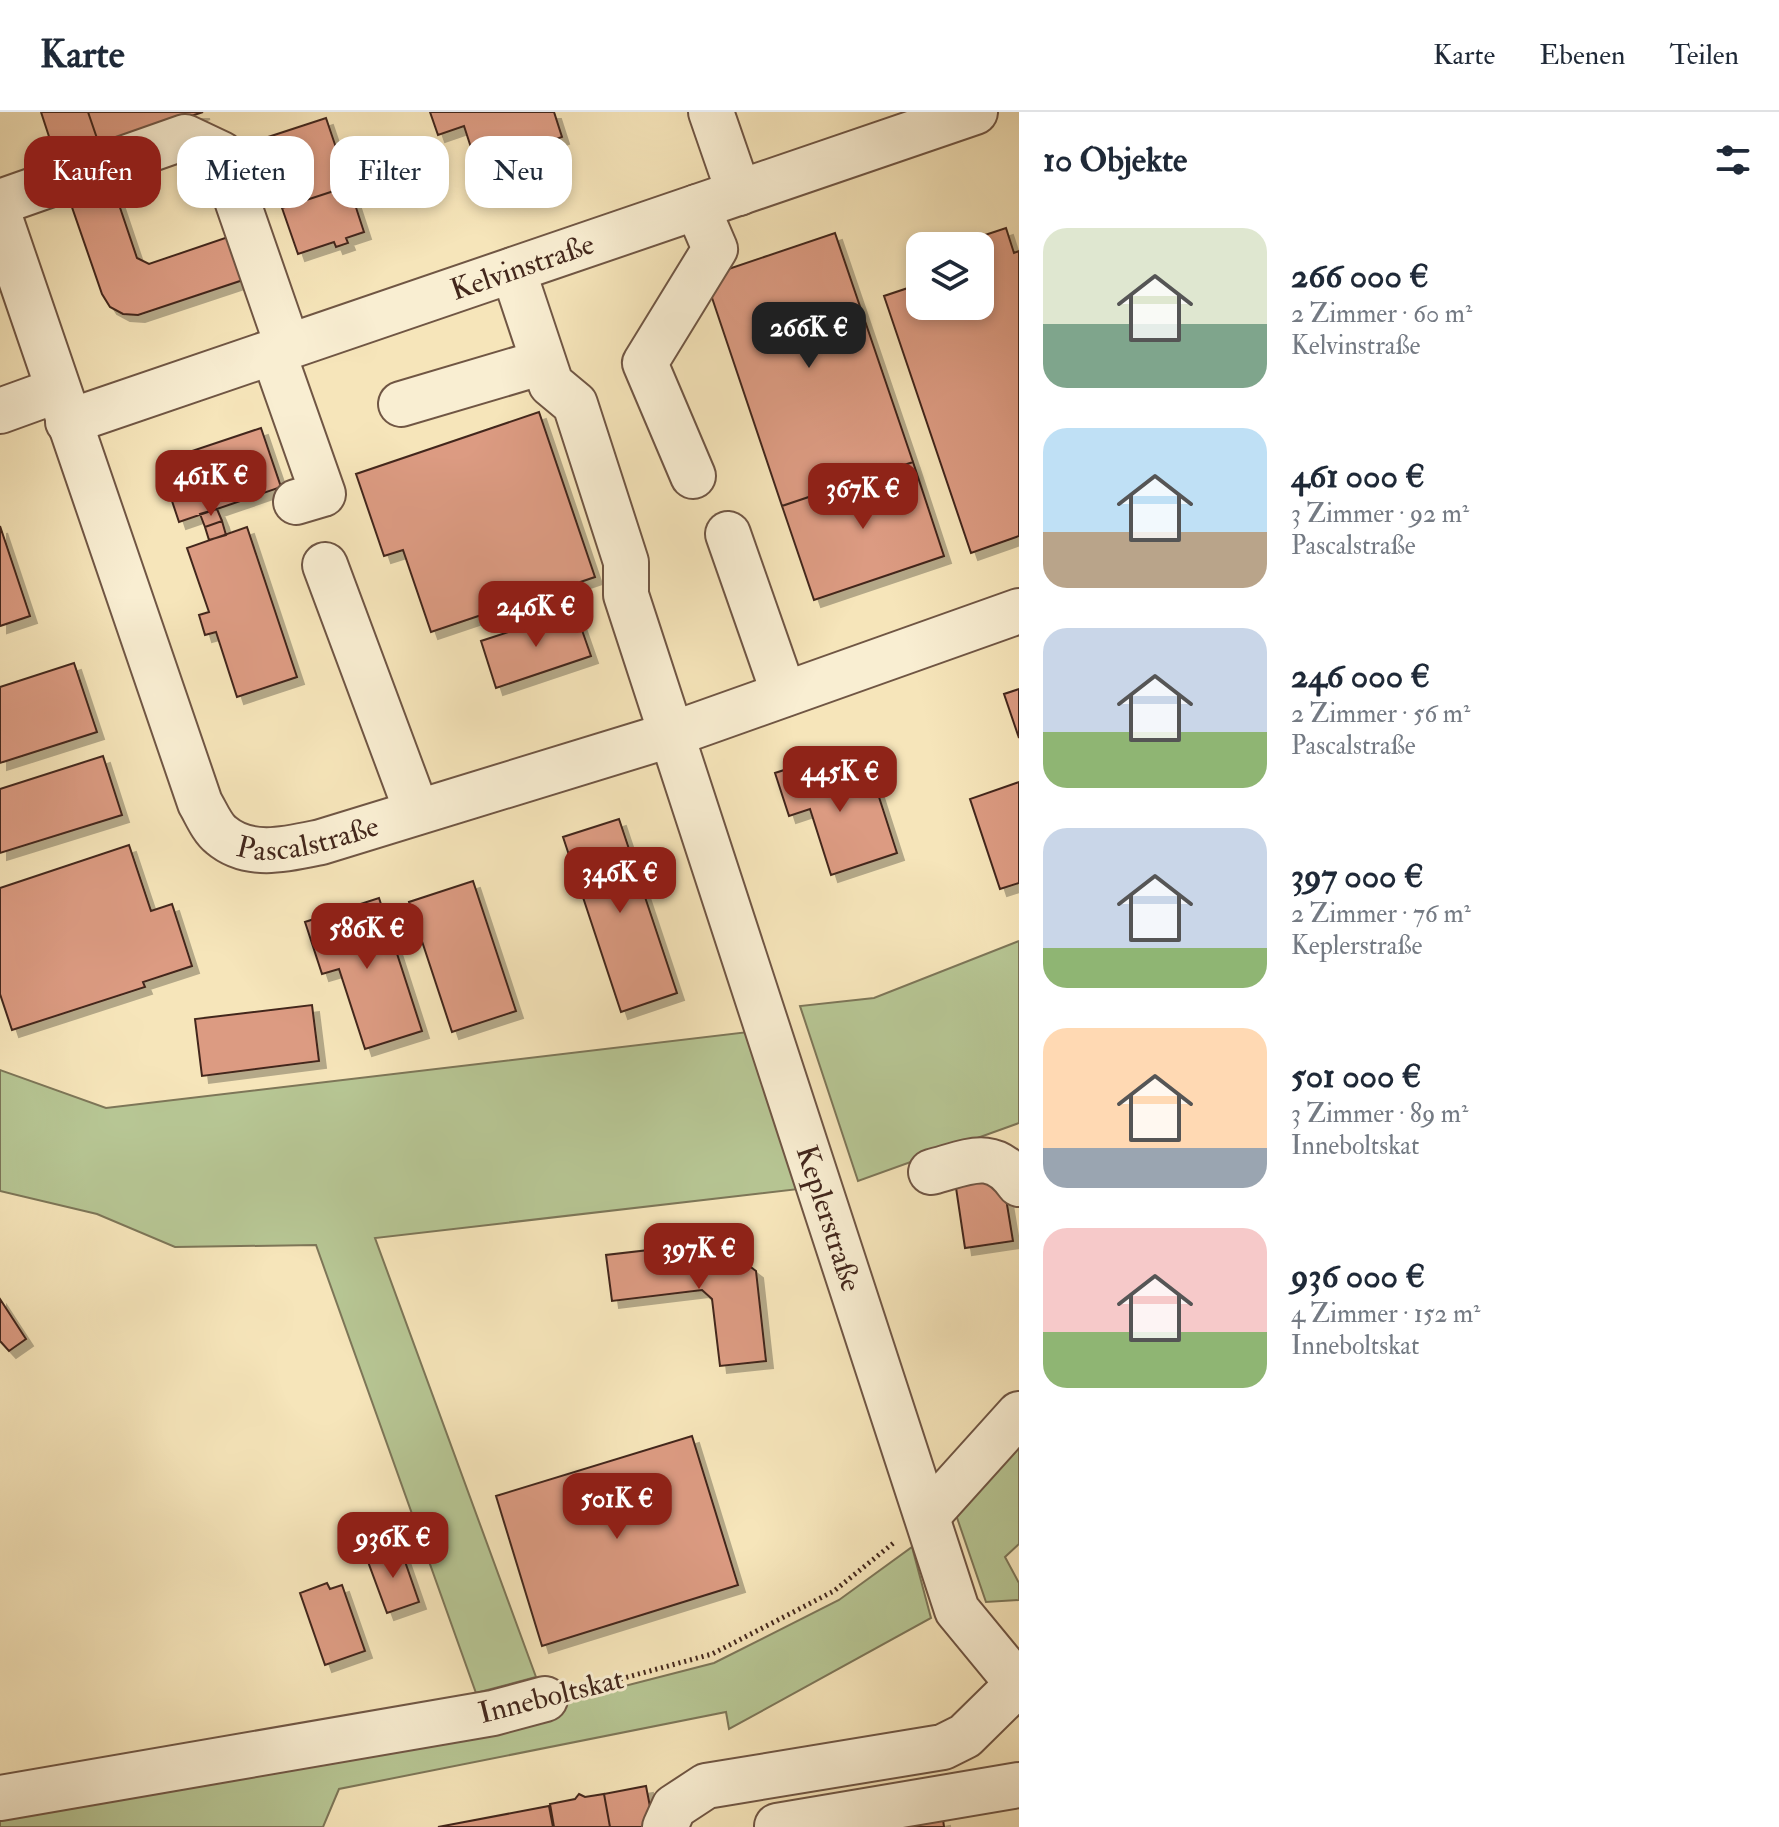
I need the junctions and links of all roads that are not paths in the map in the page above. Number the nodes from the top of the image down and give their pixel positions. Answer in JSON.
{"nodes":[{"id":1,"x":711,"y":112,"type":"edge"},
{"id":2,"x":975,"y":112,"type":"edge"},
{"id":3,"x":739,"y":193,"type":"junction"},
{"id":4,"x":0,"y":202,"type":"edge"},
{"id":5,"x":697,"y":207,"type":"junction"},
{"id":6,"x":0,"y":218,"type":"edge"},
{"id":7,"x":513,"y":270,"type":"junction"},
{"id":8,"x":15,"y":306,"type":"edge"},
{"id":9,"x":280,"y":350,"type":"junction"},
{"id":10,"x":543,"y":362,"type":"junction"},
{"id":11,"x":401,"y":404,"type":"dead end"},
{"id":12,"x":63,"y":406,"type":"junction"},
{"id":13,"x":0,"y":411,"type":"edge"},
{"id":14,"x":693,"y":476,"type":"dead end"},
{"id":15,"x":296,"y":502,"type":"dead end"},
{"id":16,"x":728,"y":534,"type":"dead end"},
{"id":17,"x":325,"y":565,"type":"dead end"},
{"id":18,"x":1019,"y":611,"type":"edge"},
{"id":19,"x":784,"y":694,"type":"junction"},
{"id":20,"x":673,"y":734,"type":"junction"},
{"id":21,"x":417,"y":812,"type":"junction"},
{"id":22,"x":931,"y":1172,"type":"dead end"},
{"id":23,"x":1019,"y":1184,"type":"edge"},
{"id":24,"x":1019,"y":1414,"type":"edge"},
{"id":25,"x":928,"y":1515,"type":"junction"},
{"id":26,"x":1019,"y":1684,"type":"edge"},
{"id":27,"x":545,"y":1699,"type":"road end"},
{"id":28,"x":1019,"y":1785,"type":"edge"},
{"id":29,"x":0,"y":1798,"type":"edge"},
{"id":30,"x":777,"y":1826,"type":"edge"},
{"id":31,"x":665,"y":1827,"type":"edge"}],
"edges":[{"from":1,"to":3,"type":"street"},
{"from":2,"to":3,"type":"street","name":"Kelvinstraße"},
{"from":3,"to":5,"type":"street","name":"Kelvinstraße"},
{"from":4,"to":9,"type":"street"},
{"from":5,"to":7,"type":"street","name":"Kelvinstraße"},
{"from":5,"to":14,"type":"street"},
{"from":6,"to":8,"type":"street","name":"Pascalstraße"},
{"from":7,"to":9,"type":"street","name":"Kelvinstraße"},
{"from":7,"to":10,"type":"street","name":"Keplerstraße"},
{"from":8,"to":12,"type":"street","name":"Pascalstraße"},
{"from":9,"to":12,"type":"street","name":"Kelvinstraße"},
{"from":9,"to":15,"type":"street"},
{"from":10,"to":11,"type":"street"},
{"from":10,"to":20,"type":"street","name":"Keplerstraße"},
{"from":12,"to":13,"type":"street","name":"Kelvinstraße"},
{"from":12,"to":21,"type":"street","name":"Pascalstraße"},
{"from":16,"to":19,"type":"street"},
{"from":17,"to":21,"type":"street"},
{"from":18,"to":19,"type":"street","name":"Pascalstraße"},
{"from":19,"to":20,"type":"street","name":"Pascalstraße"},
{"from":20,"to":21,"type":"street","name":"Pascalstraße"},
{"from":20,"to":25,"type":"street","name":"Keplerstraße"},
{"from":22,"to":23,"type":"street"},
{"from":24,"to":25,"type":"street"},
{"from":25,"to":26,"type":"street","name":"Keplerstraße"},
{"from":26,"to":31,"type":"street"},
{"from":27,"to":29,"type":"street","name":"Inneboltskat"},
{"from":28,"to":30,"type":"street"}]}
